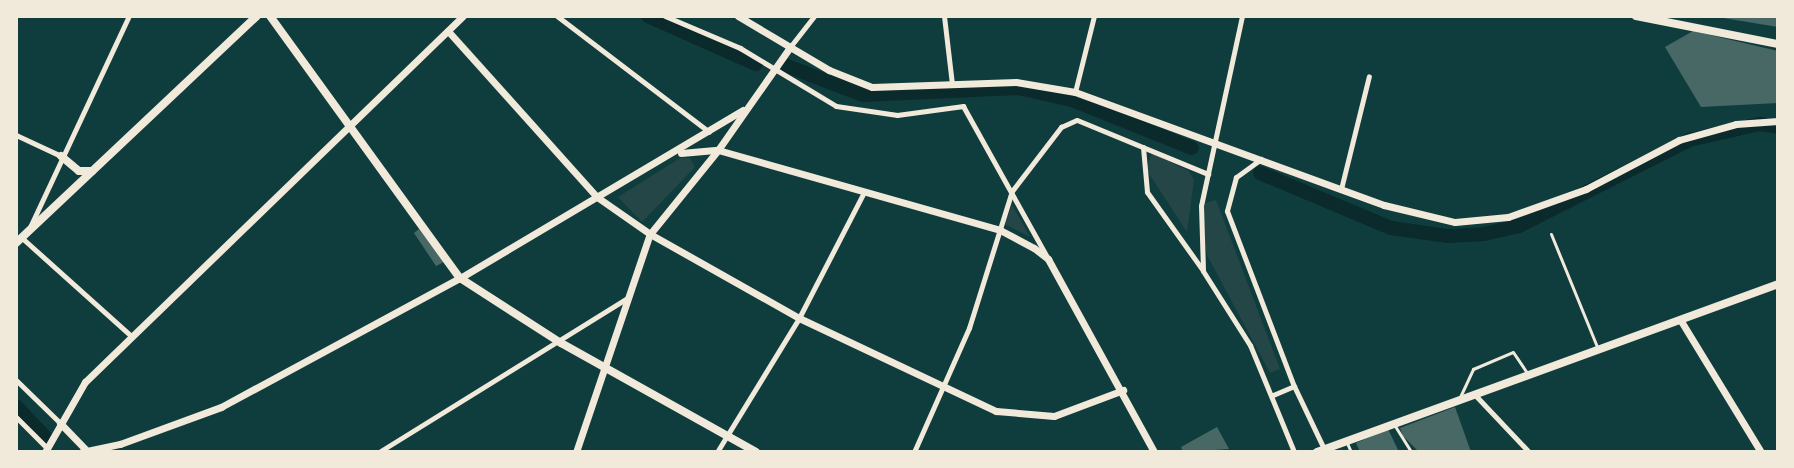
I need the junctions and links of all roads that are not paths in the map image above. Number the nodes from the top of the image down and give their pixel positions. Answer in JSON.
{"nodes":[{"id":1,"x":129,"y":16,"type":"edge"},
{"id":2,"x":257,"y":16,"type":"edge"},
{"id":3,"x":270,"y":16,"type":"edge"},
{"id":4,"x":463,"y":16,"type":"edge"},
{"id":5,"x":557,"y":16,"type":"edge"},
{"id":6,"x":664,"y":16,"type":"edge"},
{"id":7,"x":738,"y":16,"type":"edge"},
{"id":8,"x":814,"y":16,"type":"edge"},
{"id":9,"x":944,"y":16,"type":"edge"},
{"id":10,"x":1094,"y":16,"type":"edge"},
{"id":11,"x":1242,"y":16,"type":"edge"},
{"id":12,"x":1636,"y":16,"type":"edge"},
{"id":13,"x":1668,"y":20,"type":"edge"},
{"id":14,"x":448,"y":31,"type":"junction"},
{"id":15,"x":1778,"y":44,"type":"edge"},
{"id":16,"x":790,"y":47,"type":"junction"},
{"id":17,"x":775,"y":69,"type":"junction"},
{"id":18,"x":1369,"y":76,"type":"dead end"},
{"id":19,"x":951,"y":84,"type":"junction"},
{"id":20,"x":1075,"y":92,"type":"junction"},
{"id":21,"x":743,"y":110,"type":"junction"},
{"id":22,"x":1778,"y":121,"type":"edge"},
{"id":23,"x":348,"y":124,"type":"junction"},
{"id":24,"x":709,"y":132,"type":"junction"},
{"id":25,"x":16,"y":135,"type":"edge"},
{"id":26,"x":1215,"y":141,"type":"junction"},
{"id":27,"x":1143,"y":147,"type":"junction"},
{"id":28,"x":718,"y":150,"type":"junction"},
{"id":29,"x":678,"y":153,"type":"junction"},
{"id":30,"x":61,"y":156,"type":"junction"},
{"id":31,"x":1261,"y":159,"type":"junction"},
{"id":32,"x":92,"y":171,"type":"junction"},
{"id":33,"x":1208,"y":174,"type":"junction"},
{"id":34,"x":1341,"y":189,"type":"junction"},
{"id":35,"x":1012,"y":191,"type":"junction"},
{"id":36,"x":863,"y":194,"type":"junction"},
{"id":37,"x":597,"y":197,"type":"junction"},
{"id":38,"x":1000,"y":230,"type":"junction"},
{"id":39,"x":28,"y":231,"type":"junction"},
{"id":40,"x":650,"y":234,"type":"junction"},
{"id":41,"x":1551,"y":234,"type":"dead end"},
{"id":42,"x":19,"y":241,"type":"edge"},
{"id":43,"x":1048,"y":259,"type":"junction"},
{"id":44,"x":1203,"y":271,"type":"junction"},
{"id":45,"x":460,"y":278,"type":"junction"},
{"id":46,"x":1778,"y":284,"type":"edge"},
{"id":47,"x":626,"y":299,"type":"junction"},
{"id":48,"x":799,"y":318,"type":"junction"},
{"id":49,"x":1682,"y":321,"type":"junction"},
{"id":50,"x":130,"y":335,"type":"junction"},
{"id":51,"x":561,"y":343,"type":"junction"},
{"id":52,"x":1599,"y":351,"type":"junction"},
{"id":53,"x":608,"y":367,"type":"junction"},
{"id":54,"x":1529,"y":376,"type":"junction"},
{"id":55,"x":16,"y":380,"type":"edge"},
{"id":56,"x":1293,"y":386,"type":"junction"},
{"id":57,"x":944,"y":388,"type":"junction"},
{"id":58,"x":1123,"y":390,"type":"junction"},
{"id":59,"x":1273,"y":395,"type":"junction"},
{"id":60,"x":1476,"y":396,"type":"junction"},
{"id":61,"x":1459,"y":402,"type":"junction"},
{"id":62,"x":16,"y":417,"type":"edge"},
{"id":63,"x":60,"y":423,"type":"junction"},
{"id":64,"x":1395,"y":424,"type":"junction"},
{"id":65,"x":727,"y":435,"type":"junction"},
{"id":66,"x":1346,"y":441,"type":"junction"},
{"id":67,"x":46,"y":450,"type":"edge"},
{"id":68,"x":1320,"y":450,"type":"edge"},
{"id":69,"x":84,"y":451,"type":"edge"},
{"id":70,"x":379,"y":452,"type":"edge"},
{"id":71,"x":576,"y":452,"type":"edge"},
{"id":72,"x":717,"y":452,"type":"edge"},
{"id":73,"x":756,"y":452,"type":"edge"},
{"id":74,"x":914,"y":452,"type":"edge"},
{"id":75,"x":1154,"y":452,"type":"edge"},
{"id":76,"x":1294,"y":452,"type":"edge"},
{"id":77,"x":1351,"y":452,"type":"edge"},
{"id":78,"x":1411,"y":452,"type":"edge"},
{"id":79,"x":1529,"y":452,"type":"edge"},
{"id":80,"x":1761,"y":452,"type":"edge"}],
"edges":[{"from":1,"to":30,"type":"street"},
{"from":2,"to":32,"type":"main road"},
{"from":3,"to":23,"type":"main road"},
{"from":4,"to":14,"type":"street"},
{"from":5,"to":24,"type":"street"},
{"from":6,"to":17,"type":"street"},
{"from":7,"to":16,"type":"street"},
{"from":8,"to":16,"type":"street"},
{"from":9,"to":19,"type":"street"},
{"from":10,"to":20,"type":"street"},
{"from":11,"to":26,"type":"street"},
{"from":12,"to":13,"type":"main road"},
{"from":13,"to":15,"type":"main road"},
{"from":14,"to":23,"type":"street"},
{"from":14,"to":37,"type":"street"},
{"from":16,"to":17,"type":"street"},
{"from":16,"to":19,"type":"street"},
{"from":17,"to":21,"type":"street"},
{"from":17,"to":35,"type":"street"},
{"from":18,"to":34,"type":"street"},
{"from":19,"to":20,"type":"street"},
{"from":20,"to":26,"type":"street"},
{"from":21,"to":24,"type":"street"},
{"from":21,"to":28,"type":"street"},
{"from":22,"to":34,"type":"street"},
{"from":23,"to":45,"type":"main road"},
{"from":23,"to":50,"type":"street"},
{"from":24,"to":29,"type":"street"},
{"from":25,"to":30,"type":"street"},
{"from":26,"to":31,"type":"street"},
{"from":26,"to":33,"type":"street"},
{"from":27,"to":33,"type":"street"},
{"from":27,"to":35,"type":"street"},
{"from":27,"to":44,"type":"street"},
{"from":28,"to":29,"type":"street"},
{"from":28,"to":36,"type":"street"},
{"from":28,"to":40,"type":"street"},
{"from":29,"to":37,"type":"street"},
{"from":30,"to":32,"type":"main road"},
{"from":30,"to":39,"type":"street"},
{"from":31,"to":34,"type":"street"},
{"from":31,"to":56,"type":"street"},
{"from":32,"to":39,"type":"main road"},
{"from":33,"to":44,"type":"street"},
{"from":35,"to":38,"type":"street"},
{"from":35,"to":43,"type":"street"},
{"from":36,"to":38,"type":"street"},
{"from":36,"to":48,"type":"street"},
{"from":37,"to":40,"type":"street"},
{"from":37,"to":45,"type":"street"},
{"from":38,"to":43,"type":"street"},
{"from":38,"to":57,"type":"street"},
{"from":39,"to":42,"type":"main road"},
{"from":40,"to":47,"type":"street"},
{"from":40,"to":48,"type":"street"},
{"from":41,"to":52,"type":"lane"},
{"from":42,"to":50,"type":"street"},
{"from":43,"to":58,"type":"street"},
{"from":44,"to":59,"type":"street"},
{"from":45,"to":51,"type":"main road"},
{"from":45,"to":69,"type":"street"},
{"from":46,"to":49,"type":"main road"},
{"from":47,"to":51,"type":"street"},
{"from":47,"to":53,"type":"street"},
{"from":48,"to":57,"type":"street"},
{"from":48,"to":65,"type":"street"},
{"from":49,"to":52,"type":"main road"},
{"from":49,"to":80,"type":"street"},
{"from":50,"to":63,"type":"street"},
{"from":51,"to":53,"type":"main road"},
{"from":51,"to":70,"type":"street"},
{"from":52,"to":54,"type":"main road"},
{"from":53,"to":65,"type":"main road"},
{"from":53,"to":71,"type":"street"},
{"from":54,"to":60,"type":"main road"},
{"from":54,"to":61,"type":"lane"},
{"from":55,"to":63,"type":"street"},
{"from":56,"to":59,"type":"street"},
{"from":56,"to":68,"type":"street"},
{"from":57,"to":58,"type":"street"},
{"from":57,"to":74,"type":"street"},
{"from":58,"to":75,"type":"street"},
{"from":59,"to":76,"type":"street"},
{"from":60,"to":61,"type":"main road"},
{"from":60,"to":79,"type":"street"},
{"from":61,"to":64,"type":"main road"},
{"from":62,"to":67,"type":"street"},
{"from":63,"to":67,"type":"street"},
{"from":63,"to":69,"type":"street"},
{"from":64,"to":66,"type":"main road"},
{"from":64,"to":78,"type":"lane"},
{"from":65,"to":72,"type":"street"},
{"from":65,"to":73,"type":"main road"},
{"from":66,"to":68,"type":"main road"},
{"from":66,"to":77,"type":"lane"}]}
